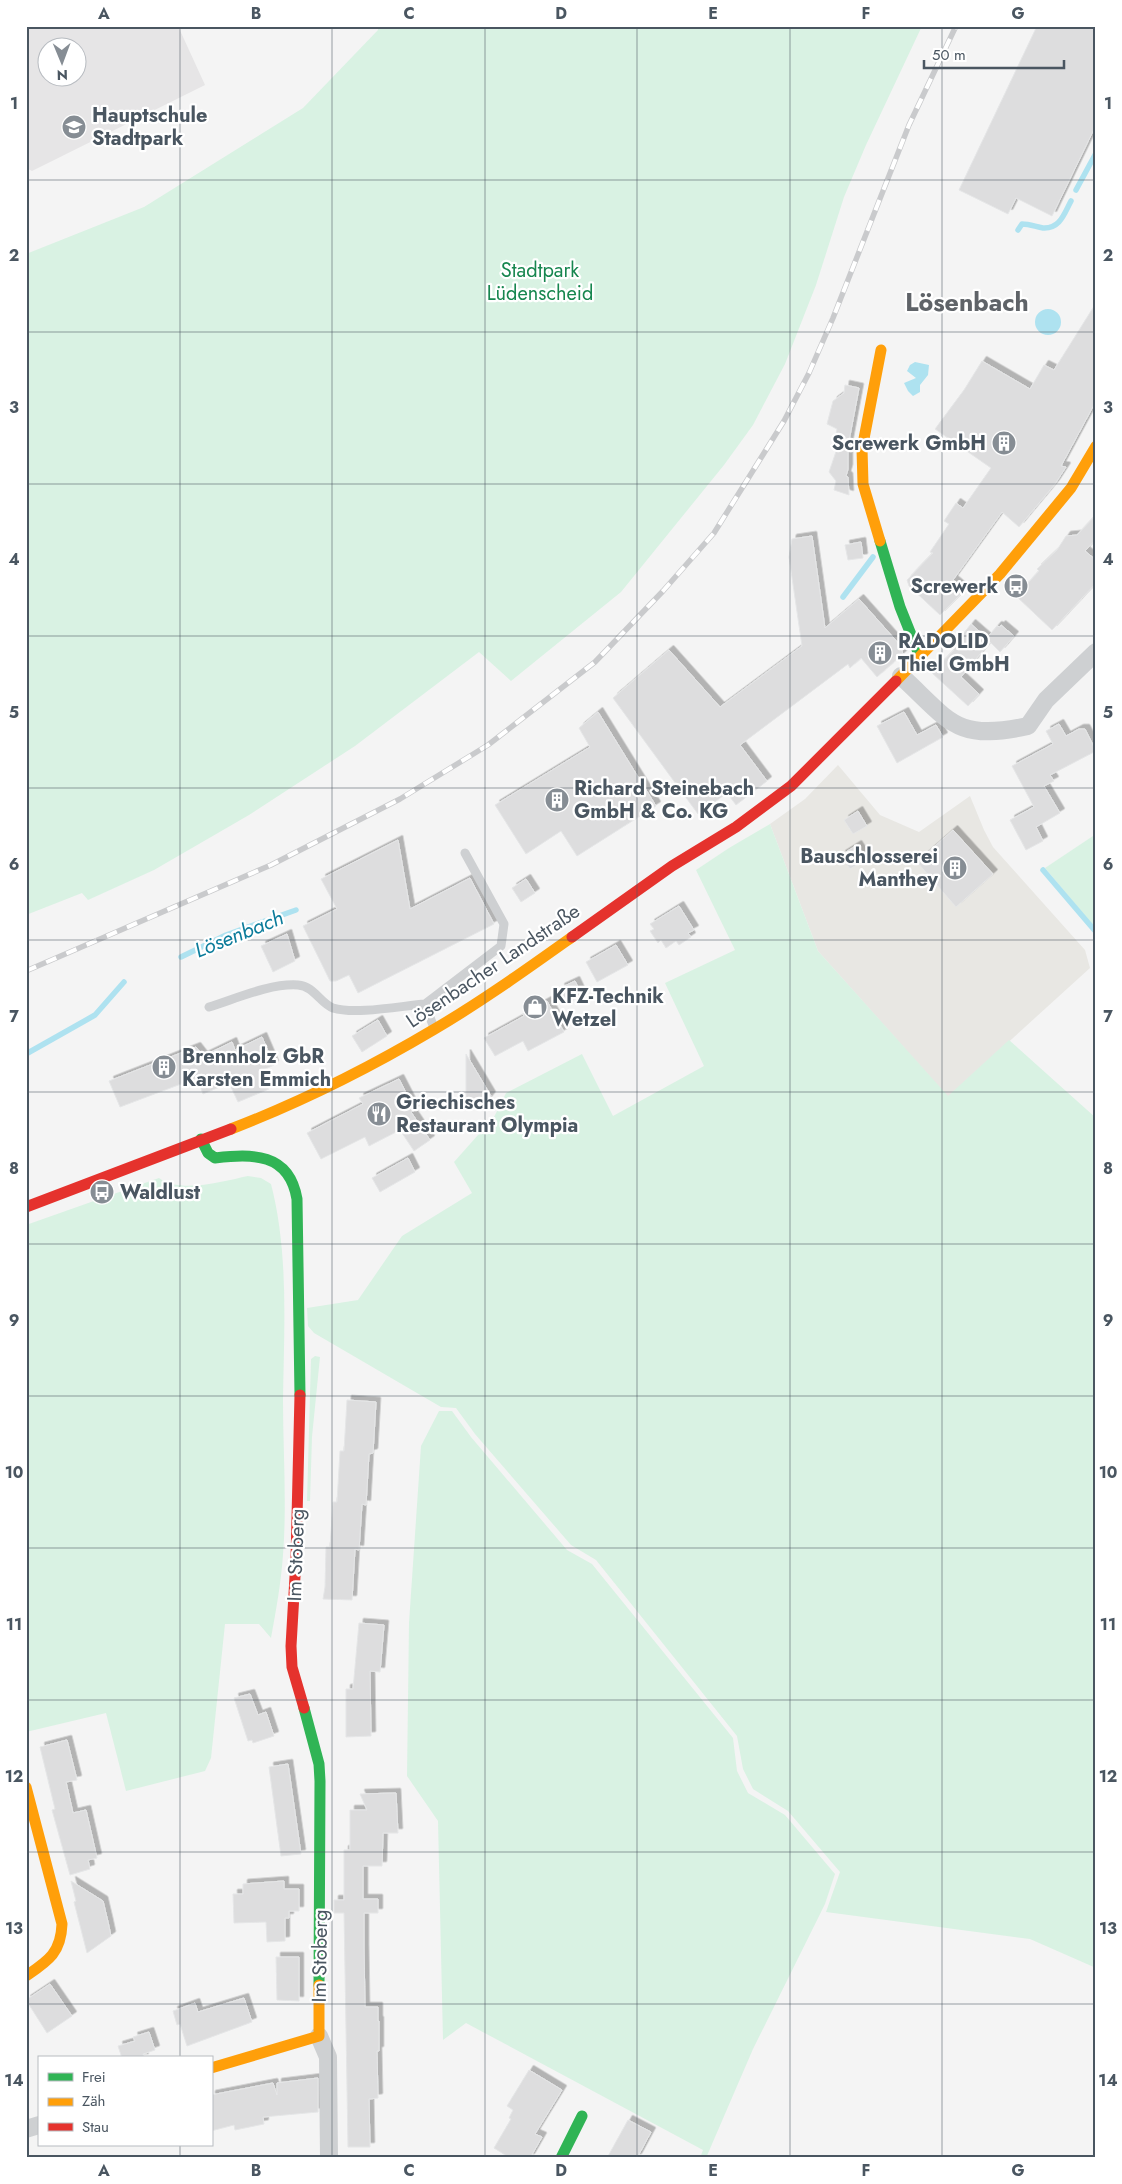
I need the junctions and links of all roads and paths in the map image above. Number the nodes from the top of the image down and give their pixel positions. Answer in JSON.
{"nodes":[{"id":1,"x":881,"y":350,"type":"dead end"},
{"id":2,"x":1096,"y":446,"type":"edge"},
{"id":3,"x":1096,"y":652,"type":"edge"},
{"id":4,"x":920,"y":657,"type":"junction"},
{"id":5,"x":901,"y":676,"type":"junction"},
{"id":6,"x":465,"y":853,"type":"dead end"},
{"id":7,"x":425,"y":1004,"type":"junction"},
{"id":8,"x":209,"y":1007,"type":"dead end"},
{"id":9,"x":434,"y":1030,"type":"junction"},
{"id":10,"x":201,"y":1139,"type":"junction"},
{"id":11,"x":26,"y":1207,"type":"edge"},
{"id":12,"x":26,"y":1787,"type":"edge"},
{"id":13,"x":26,"y":1976,"type":"edge"},
{"id":14,"x":319,"y":2036,"type":"junction"},
{"id":15,"x":212,"y":2068,"type":"edge"},
{"id":16,"x":582,"y":2116,"type":"dead end"},
{"id":17,"x":329,"y":2158,"type":"edge"},
{"id":18,"x":561,"y":2158,"type":"edge"}],
"edges":[{"from":1,"to":4,"type":"street"},
{"from":2,"to":4,"type":"street","name":"Lösenbacher Landstraße"},
{"from":3,"to":5,"type":"street"},
{"from":4,"to":5,"type":"street","name":"Lösenbacher Landstraße"},
{"from":5,"to":9,"type":"street","name":"Lösenbacher Landstraße"},
{"from":6,"to":7,"type":"lane"},
{"from":7,"to":8,"type":"lane"},
{"from":7,"to":9,"type":"lane"},
{"from":9,"to":10,"type":"street","name":"Lösenbacher Landstraße"},
{"from":10,"to":11,"type":"street","name":"Lösenbacher Landstraße"},
{"from":10,"to":14,"type":"street","name":"Im Stoberg"},
{"from":12,"to":13,"type":"street"},
{"from":14,"to":15,"type":"street"},
{"from":14,"to":17,"type":"street","name":"Im Stoberg"},
{"from":16,"to":18,"type":"street"}]}
